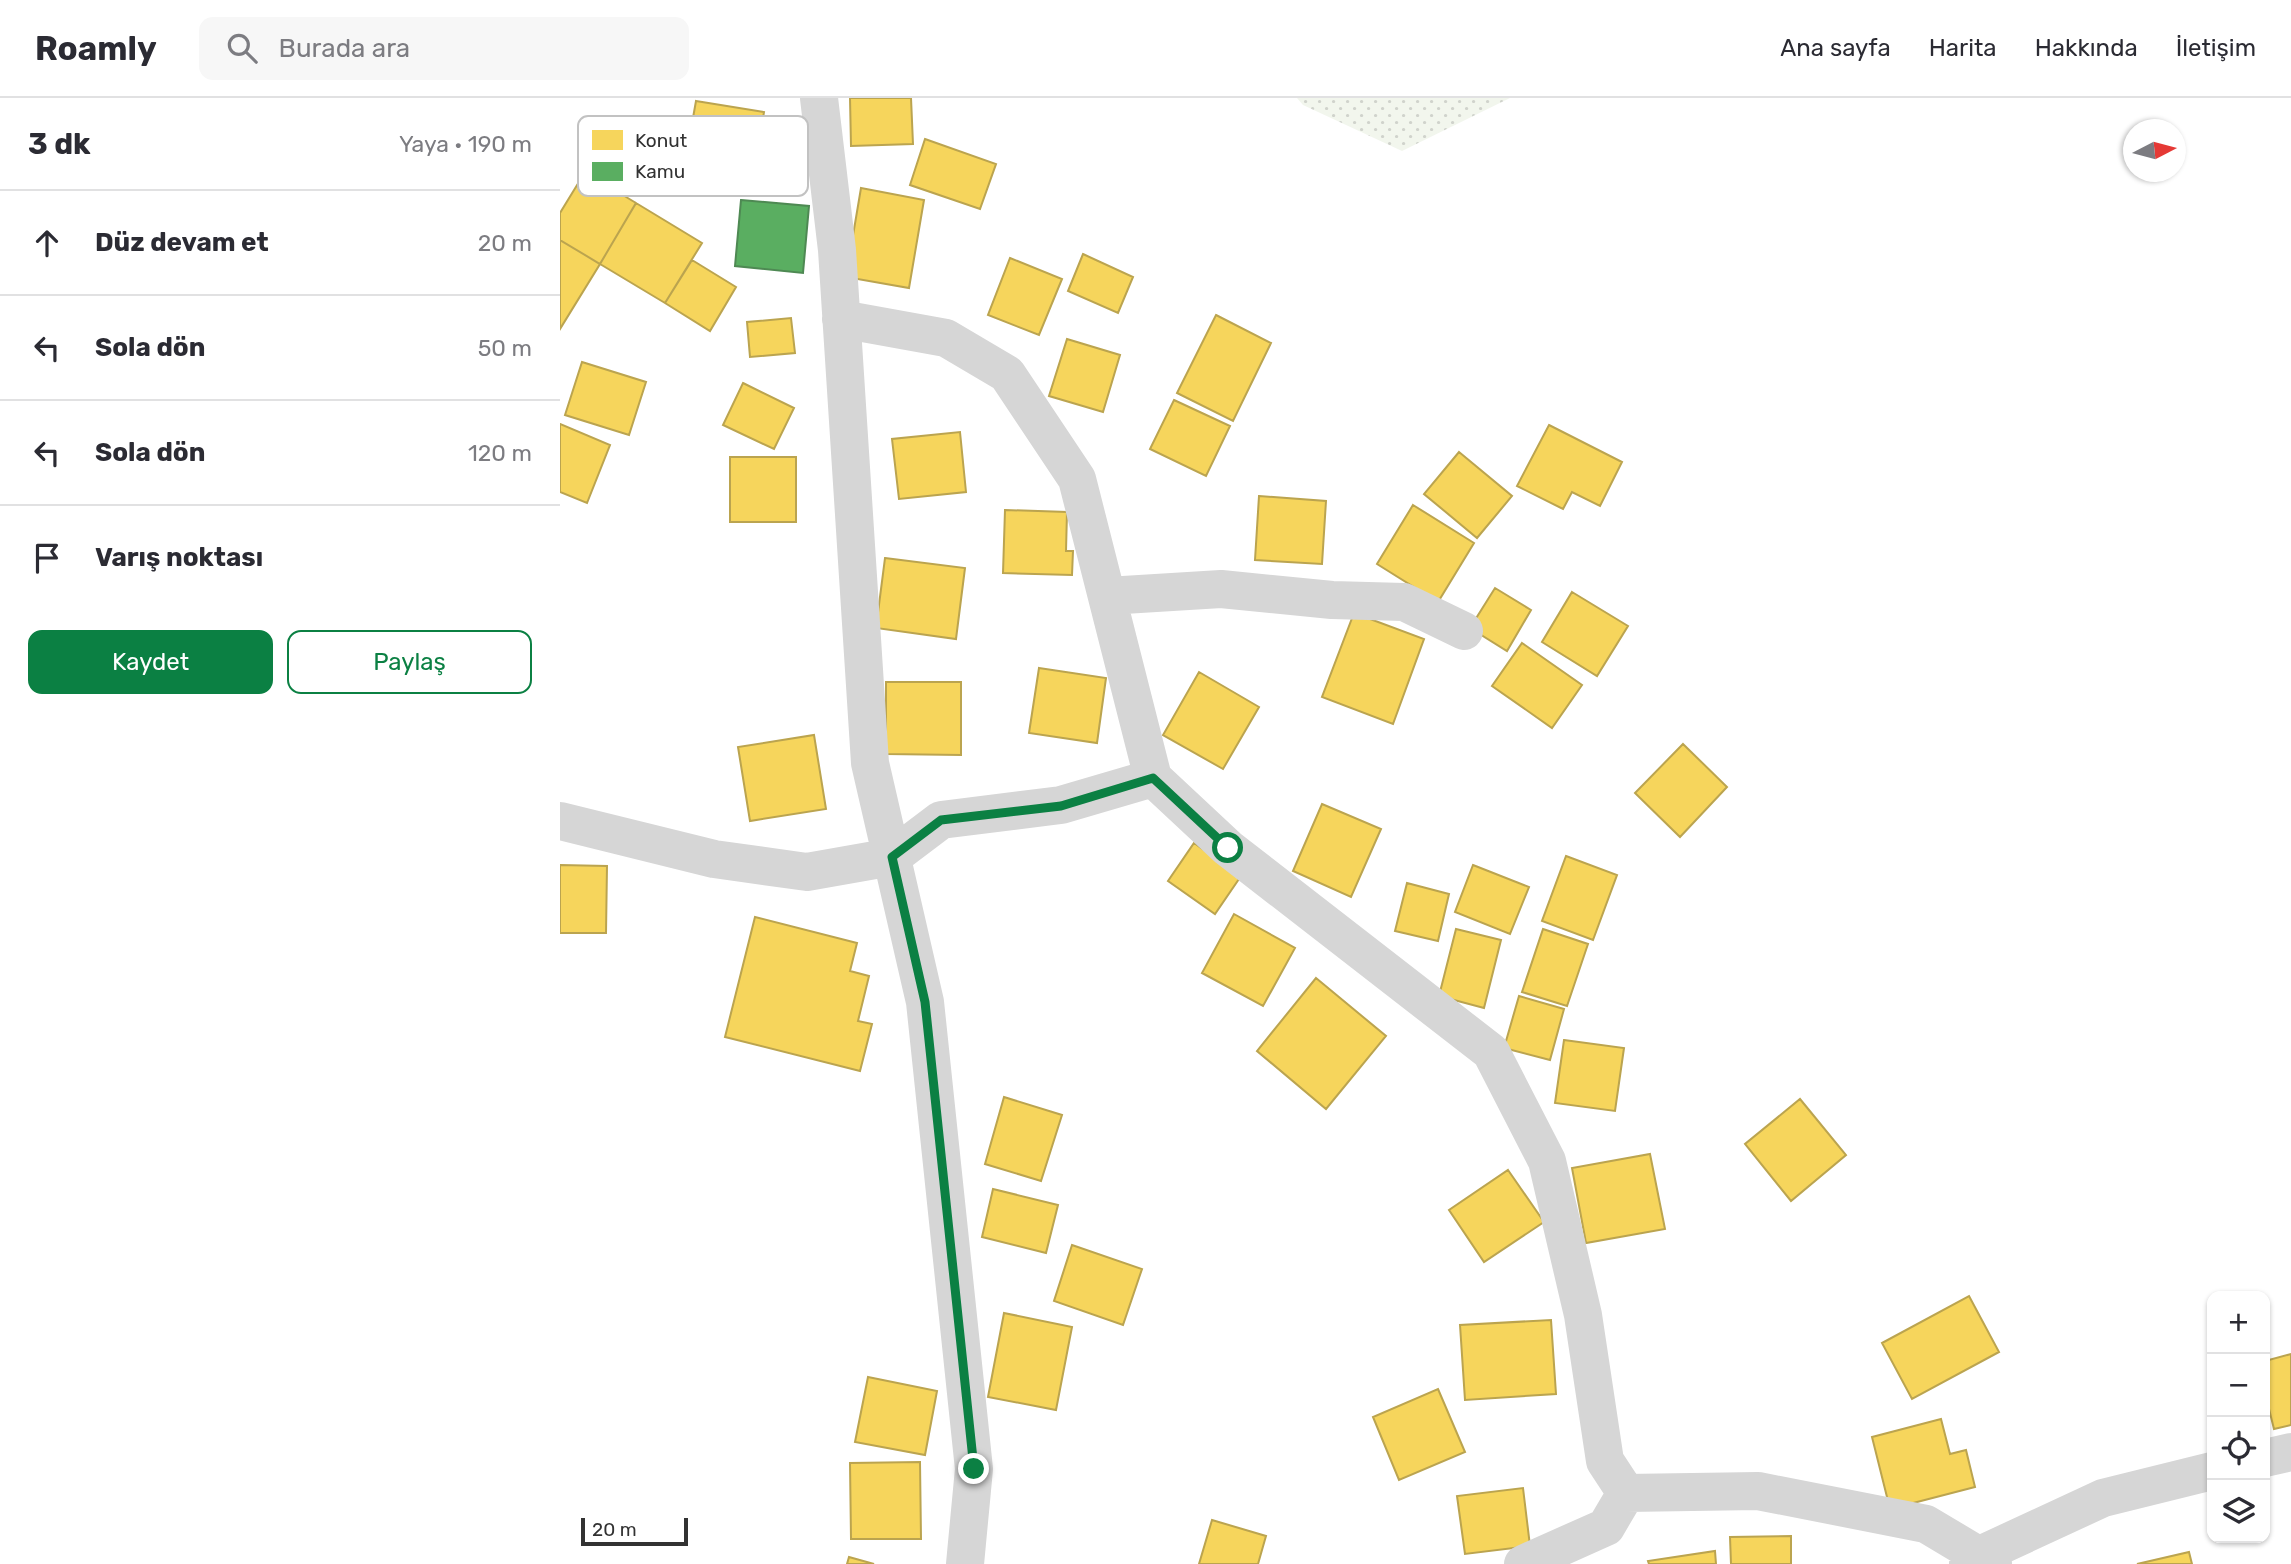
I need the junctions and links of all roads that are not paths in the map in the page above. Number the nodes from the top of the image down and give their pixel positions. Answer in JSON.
{"nodes":[{"id":1,"x":818,"y":98,"type":"edge"},
{"id":2,"x":841,"y":319,"type":"junction"},
{"id":3,"x":1107,"y":596,"type":"junction"},
{"id":4,"x":1464,"y":631,"type":"dead end"},
{"id":5,"x":1153,"y":778,"type":"junction"},
{"id":6,"x":560,"y":821,"type":"edge"},
{"id":7,"x":892,"y":857,"type":"junction"},
{"id":8,"x":2291,"y":1452,"type":"edge"},
{"id":9,"x":2270,"y":1457,"type":"edge"},
{"id":10,"x":2207,"y":1472,"type":"edge"},
{"id":11,"x":1626,"y":1493,"type":"junction"},
{"id":12,"x":1980,"y":1561,"type":"edge"},
{"id":13,"x":965,"y":1564,"type":"edge"},
{"id":14,"x":1523,"y":1564,"type":"edge"}],
"edges":[{"from":1,"to":2,"type":"street"},
{"from":2,"to":3,"type":"street"},
{"from":2,"to":7,"type":"street"},
{"from":3,"to":4,"type":"street"},
{"from":3,"to":5,"type":"street"},
{"from":5,"to":7,"type":"street"},
{"from":5,"to":11,"type":"street"},
{"from":6,"to":7,"type":"street"},
{"from":7,"to":13,"type":"street"},
{"from":8,"to":9,"type":"street"},
{"from":10,"to":12,"type":"street"},
{"from":11,"to":12,"type":"street"},
{"from":11,"to":14,"type":"street"}]}
